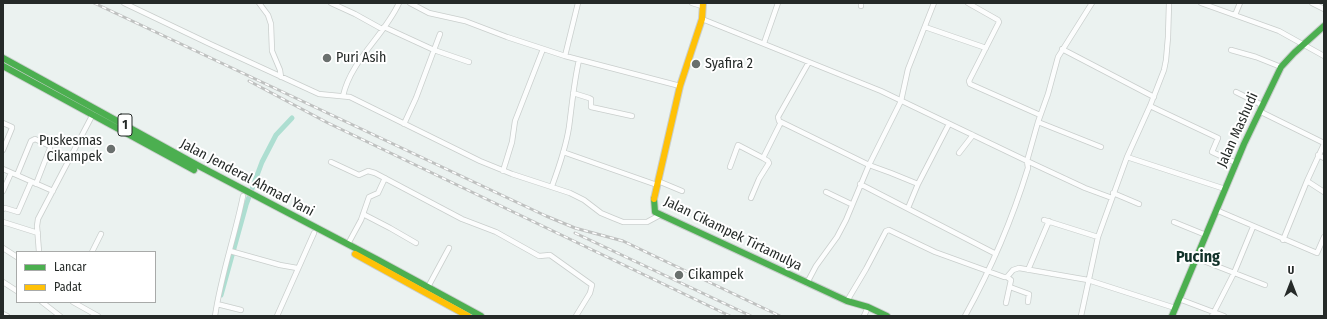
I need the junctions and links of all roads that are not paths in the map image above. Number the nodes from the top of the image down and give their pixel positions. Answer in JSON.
{"nodes":[{"id":1,"x":124,"y":3,"type":"edge"},
{"id":2,"x":259,"y":3,"type":"edge"},
{"id":3,"x":331,"y":3,"type":"edge"},
{"id":4,"x":399,"y":3,"type":"edge"},
{"id":5,"x":410,"y":3,"type":"edge"},
{"id":6,"x":577,"y":3,"type":"edge"},
{"id":7,"x":692,"y":3,"type":"edge"},
{"id":8,"x":778,"y":3,"type":"edge"},
{"id":9,"x":933,"y":3,"type":"edge"},
{"id":10,"x":968,"y":3,"type":"edge"},
{"id":11,"x":1090,"y":3,"type":"edge"},
{"id":12,"x":1169,"y":3,"type":"edge"},
{"id":13,"x":1202,"y":3,"type":"edge"},
{"id":14,"x":1240,"y":3,"type":"edge"},
{"id":15,"x":1312,"y":3,"type":"edge"},
{"id":16,"x":703,"y":5,"type":"edge"},
{"id":17,"x":1324,"y":9,"type":"edge"},
{"id":18,"x":1235,"y":15,"type":"junction"},
{"id":19,"x":702,"y":19,"type":"junction"},
{"id":20,"x":1324,"y":26,"type":"edge"},
{"id":21,"x":925,"y":27,"type":"junction"},
{"id":22,"x":383,"y":28,"type":"junction"},
{"id":23,"x":440,"y":34,"type":"dead end"},
{"id":24,"x":764,"y":43,"type":"junction"},
{"id":25,"x":1303,"y":44,"type":"junction"},
{"id":26,"x":986,"y":48,"type":"junction"},
{"id":27,"x":543,"y":49,"type":"junction"},
{"id":28,"x":1062,"y":49,"type":"junction"},
{"id":29,"x":434,"y":50,"type":"junction"},
{"id":30,"x":1231,"y":50,"type":"dead end"},
{"id":31,"x":565,"y":56,"type":"junction"},
{"id":32,"x":1324,"y":56,"type":"edge"},
{"id":33,"x":3,"y":58,"type":"edge"},
{"id":34,"x":579,"y":60,"type":"junction"},
{"id":35,"x":469,"y":62,"type":"dead end"},
{"id":36,"x":809,"y":62,"type":"junction"},
{"id":37,"x":3,"y":66,"type":"edge"},
{"id":38,"x":1281,"y":67,"type":"junction"},
{"id":39,"x":281,"y":77,"type":"junction"},
{"id":40,"x":680,"y":86,"type":"junction"},
{"id":41,"x":1236,"y":92,"type":"dead end"},
{"id":42,"x":573,"y":93,"type":"junction"},
{"id":43,"x":343,"y":96,"type":"junction"},
{"id":44,"x":1154,"y":97,"type":"junction"},
{"id":45,"x":901,"y":101,"type":"junction"},
{"id":46,"x":1150,"y":106,"type":"junction"},
{"id":47,"x":1261,"y":108,"type":"junction"},
{"id":48,"x":93,"y":114,"type":"junction"},
{"id":49,"x":632,"y":116,"type":"dead end"},
{"id":50,"x":1040,"y":116,"type":"junction"},
{"id":51,"x":781,"y":122,"type":"junction"},
{"id":52,"x":1038,"y":122,"type":"junction"},
{"id":53,"x":3,"y":123,"type":"edge"},
{"id":54,"x":404,"y":124,"type":"junction"},
{"id":55,"x":950,"y":124,"type":"junction"},
{"id":56,"x":972,"y":135,"type":"junction"},
{"id":57,"x":1324,"y":144,"type":"edge"},
{"id":58,"x":1101,"y":147,"type":"dead end"},
{"id":59,"x":3,"y":150,"type":"edge"},
{"id":60,"x":563,"y":152,"type":"junction"},
{"id":61,"x":959,"y":153,"type":"dead end"},
{"id":62,"x":1318,"y":155,"type":"junction"},
{"id":63,"x":1127,"y":157,"type":"junction"},
{"id":64,"x":763,"y":158,"type":"junction"},
{"id":65,"x":1324,"y":158,"type":"edge"},
{"id":66,"x":1027,"y":161,"type":"junction"},
{"id":67,"x":331,"y":162,"type":"dead end"},
{"id":68,"x":1236,"y":163,"type":"junction"},
{"id":69,"x":869,"y":165,"type":"junction"},
{"id":70,"x":730,"y":166,"type":"dead end"},
{"id":71,"x":3,"y":169,"type":"edge"},
{"id":72,"x":503,"y":170,"type":"junction"},
{"id":73,"x":11,"y":173,"type":"junction"},
{"id":74,"x":17,"y":175,"type":"junction"},
{"id":75,"x":385,"y":178,"type":"junction"},
{"id":76,"x":1307,"y":182,"type":"junction"},
{"id":77,"x":34,"y":183,"type":"junction"},
{"id":78,"x":658,"y":183,"type":"junction"},
{"id":79,"x":860,"y":184,"type":"junction"},
{"id":80,"x":918,"y":184,"type":"junction"},
{"id":81,"x":552,"y":186,"type":"junction"},
{"id":82,"x":1225,"y":189,"type":"junction"},
{"id":83,"x":3,"y":191,"type":"edge"},
{"id":84,"x":53,"y":191,"type":"junction"},
{"id":85,"x":682,"y":191,"type":"dead end"},
{"id":86,"x":826,"y":192,"type":"dead end"},
{"id":87,"x":1324,"y":192,"type":"edge"},
{"id":88,"x":1113,"y":193,"type":"junction"},
{"id":89,"x":245,"y":195,"type":"junction"},
{"id":90,"x":751,"y":198,"type":"dead end"},
{"id":91,"x":1112,"y":198,"type":"junction"},
{"id":92,"x":254,"y":199,"type":"junction"},
{"id":93,"x":851,"y":204,"type":"junction"},
{"id":94,"x":1139,"y":204,"type":"dead end"},
{"id":95,"x":908,"y":208,"type":"junction"},
{"id":96,"x":3,"y":209,"type":"edge"},
{"id":97,"x":1216,"y":210,"type":"junction"},
{"id":98,"x":363,"y":214,"type":"junction"},
{"id":99,"x":660,"y":215,"type":"junction"},
{"id":100,"x":1044,"y":220,"type":"dead end"},
{"id":101,"x":1049,"y":221,"type":"junction"},
{"id":102,"x":3,"y":222,"type":"edge"},
{"id":103,"x":1174,"y":222,"type":"dead end"},
{"id":104,"x":1253,"y":227,"type":"junction"},
{"id":105,"x":38,"y":233,"type":"junction"},
{"id":106,"x":314,"y":233,"type":"junction"},
{"id":107,"x":101,"y":234,"type":"dead end"},
{"id":108,"x":1206,"y":235,"type":"junction"},
{"id":109,"x":1098,"y":237,"type":"junction"},
{"id":110,"x":1324,"y":237,"type":"edge"},
{"id":111,"x":1283,"y":240,"type":"junction"},
{"id":112,"x":416,"y":243,"type":"dead end"},
{"id":113,"x":348,"y":244,"type":"junction"},
{"id":114,"x":3,"y":248,"type":"edge"},
{"id":115,"x":449,"y":248,"type":"dead end"},
{"id":116,"x":39,"y":251,"type":"edge"},
{"id":117,"x":92,"y":251,"type":"edge"},
{"id":118,"x":232,"y":251,"type":"junction"},
{"id":119,"x":996,"y":254,"type":"junction"},
{"id":120,"x":16,"y":256,"type":"edge"},
{"id":121,"x":1196,"y":258,"type":"junction"},
{"id":122,"x":298,"y":268,"type":"junction"},
{"id":123,"x":1028,"y":270,"type":"junction"},
{"id":124,"x":988,"y":272,"type":"junction"},
{"id":125,"x":1234,"y":273,"type":"junction"},
{"id":126,"x":1008,"y":277,"type":"junction"},
{"id":127,"x":1088,"y":280,"type":"junction"},
{"id":128,"x":3,"y":282,"type":"edge"},
{"id":129,"x":807,"y":283,"type":"junction"},
{"id":130,"x":1265,"y":285,"type":"dead end"},
{"id":131,"x":428,"y":287,"type":"junction"},
{"id":132,"x":1010,"y":287,"type":"junction"},
{"id":133,"x":16,"y":290,"type":"edge"},
{"id":134,"x":1179,"y":299,"type":"junction"},
{"id":135,"x":847,"y":302,"type":"junction"},
{"id":136,"x":1028,"y":302,"type":"dead end"},
{"id":137,"x":43,"y":303,"type":"edge"},
{"id":138,"x":75,"y":303,"type":"edge"},
{"id":139,"x":1006,"y":303,"type":"dead end"},
{"id":140,"x":218,"y":304,"type":"junction"},
{"id":141,"x":868,"y":307,"type":"junction"},
{"id":142,"x":1175,"y":308,"type":"junction"},
{"id":143,"x":241,"y":310,"type":"dead end"},
{"id":144,"x":3,"y":314,"type":"edge"},
{"id":145,"x":1213,"y":314,"type":"edge"},
{"id":146,"x":7,"y":316,"type":"edge"},
{"id":147,"x":60,"y":316,"type":"edge"},
{"id":148,"x":98,"y":316,"type":"edge"},
{"id":149,"x":215,"y":316,"type":"edge"},
{"id":150,"x":277,"y":316,"type":"edge"},
{"id":151,"x":468,"y":316,"type":"edge"},
{"id":152,"x":481,"y":316,"type":"edge"},
{"id":153,"x":576,"y":316,"type":"edge"},
{"id":154,"x":864,"y":316,"type":"edge"},
{"id":155,"x":887,"y":316,"type":"edge"},
{"id":156,"x":965,"y":316,"type":"edge"},
{"id":157,"x":1081,"y":316,"type":"edge"},
{"id":158,"x":1172,"y":316,"type":"edge"},
{"id":159,"x":1224,"y":316,"type":"edge"}],
"edges":[{"from":1,"to":39,"type":"street"},
{"from":2,"to":39,"type":"street"},
{"from":3,"to":22,"type":"street"},
{"from":4,"to":22,"type":"street"},
{"from":5,"to":27,"type":"street"},
{"from":6,"to":31,"type":"street"},
{"from":7,"to":16,"type":"street"},
{"from":8,"to":24,"type":"street"},
{"from":9,"to":21,"type":"street"},
{"from":10,"to":26,"type":"street"},
{"from":11,"to":28,"type":"street"},
{"from":12,"to":44,"type":"street"},
{"from":13,"to":18,"type":"street"},
{"from":14,"to":18,"type":"street"},
{"from":15,"to":17,"type":"street"},
{"from":16,"to":19,"type":"main road","name":"Jalan Cikampek Tirtamulya"},
{"from":18,"to":25,"type":"street"},
{"from":19,"to":24,"type":"street"},
{"from":19,"to":40,"type":"main road","name":"Jalan Cikampek Tirtamulya"},
{"from":20,"to":25,"type":"main road","name":"Jalan Mashudi"},
{"from":21,"to":26,"type":"street"},
{"from":21,"to":45,"type":"street"},
{"from":22,"to":29,"type":"street"},
{"from":22,"to":43,"type":"street"},
{"from":23,"to":29,"type":"street"},
{"from":24,"to":36,"type":"street"},
{"from":25,"to":32,"type":"street"},
{"from":25,"to":38,"type":"main road","name":"Jalan Mashudi"},
{"from":26,"to":50,"type":"street"},
{"from":27,"to":31,"type":"street"},
{"from":27,"to":72,"type":"street"},
{"from":28,"to":44,"type":"street"},
{"from":28,"to":50,"type":"street"},
{"from":29,"to":35,"type":"street"},
{"from":29,"to":54,"type":"street"},
{"from":30,"to":38,"type":"street"},
{"from":31,"to":34,"type":"street"},
{"from":33,"to":89,"type":"main road","name":"Jalan Jenderal Ahmad Yani","number":"1"},
{"from":34,"to":40,"type":"street"},
{"from":34,"to":42,"type":"street"},
{"from":36,"to":45,"type":"street"},
{"from":36,"to":51,"type":"street"},
{"from":37,"to":48,"type":"main road","name":"Jalan Jenderal Ahmad Yani","number":"1"},
{"from":38,"to":47,"type":"main road","name":"Jalan Mashudi"},
{"from":39,"to":43,"type":"street"},
{"from":40,"to":78,"type":"main road","name":"Jalan Cikampek Tirtamulya"},
{"from":41,"to":47,"type":"street"},
{"from":42,"to":49,"type":"street"},
{"from":42,"to":60,"type":"street"},
{"from":43,"to":54,"type":"street"},
{"from":44,"to":46,"type":"street"},
{"from":45,"to":55,"type":"street"},
{"from":45,"to":69,"type":"street"},
{"from":46,"to":63,"type":"street"},
{"from":46,"to":68,"type":"street"},
{"from":47,"to":57,"type":"street"},
{"from":47,"to":68,"type":"main road","name":"Jalan Mashudi"},
{"from":48,"to":84,"type":"street"},
{"from":48,"to":89,"type":"main road","name":"Jalan Jenderal Ahmad Yani","number":"1"},
{"from":50,"to":52,"type":"street"},
{"from":51,"to":64,"type":"street"},
{"from":51,"to":69,"type":"street"},
{"from":52,"to":58,"type":"street"},
{"from":52,"to":66,"type":"street"},
{"from":53,"to":59,"type":"street"},
{"from":54,"to":72,"type":"street"},
{"from":55,"to":56,"type":"street"},
{"from":55,"to":80,"type":"street"},
{"from":56,"to":61,"type":"street"},
{"from":56,"to":66,"type":"street"},
{"from":57,"to":62,"type":"street"},
{"from":60,"to":78,"type":"street"},
{"from":60,"to":81,"type":"street"},
{"from":62,"to":65,"type":"street"},
{"from":62,"to":76,"type":"street"},
{"from":63,"to":82,"type":"street"},
{"from":63,"to":88,"type":"street"},
{"from":64,"to":70,"type":"street"},
{"from":64,"to":90,"type":"street"},
{"from":66,"to":91,"type":"street"},
{"from":66,"to":119,"type":"street"},
{"from":67,"to":75,"type":"street"},
{"from":68,"to":82,"type":"main road","name":"Jalan Mashudi"},
{"from":69,"to":79,"type":"street"},
{"from":69,"to":80,"type":"street"},
{"from":71,"to":73,"type":"street"},
{"from":72,"to":81,"type":"street"},
{"from":73,"to":74,"type":"street"},
{"from":73,"to":83,"type":"street"},
{"from":74,"to":77,"type":"street"},
{"from":74,"to":77,"type":"street"},
{"from":75,"to":98,"type":"street"},
{"from":75,"to":153,"type":"street"},
{"from":76,"to":87,"type":"street"},
{"from":76,"to":111,"type":"street"},
{"from":77,"to":84,"type":"street"},
{"from":77,"to":96,"type":"street"},
{"from":78,"to":85,"type":"street"},
{"from":78,"to":99,"type":"main road","name":"Jalan Cikampek Tirtamulya"},
{"from":79,"to":93,"type":"street"},
{"from":79,"to":95,"type":"street"},
{"from":80,"to":95,"type":"street"},
{"from":81,"to":99,"type":"street"},
{"from":82,"to":97,"type":"main road","name":"Jalan Mashudi"},
{"from":84,"to":105,"type":"street"},
{"from":86,"to":93,"type":"street"},
{"from":88,"to":91,"type":"street"},
{"from":88,"to":94,"type":"street"},
{"from":89,"to":92,"type":"main road","name":"Jalan Jenderal Ahmad Yani","number":"1"},
{"from":89,"to":118,"type":"street"},
{"from":91,"to":109,"type":"street"},
{"from":92,"to":106,"type":"main road","name":"Jalan Jenderal Ahmad Yani","number":"1"},
{"from":92,"to":113,"type":"main road","name":"Jalan Jenderal Ahmad Yani","number":"1"},
{"from":93,"to":129,"type":"street"},
{"from":95,"to":119,"type":"street"},
{"from":97,"to":104,"type":"street"},
{"from":97,"to":108,"type":"main road","name":"Jalan Mashudi"},
{"from":98,"to":112,"type":"street"},
{"from":98,"to":113,"type":"street"},
{"from":99,"to":129,"type":"main road","name":"Jalan Cikampek Tirtamulya"},
{"from":100,"to":101,"type":"street"},
{"from":101,"to":109,"type":"street"},
{"from":101,"to":123,"type":"street"},
{"from":102,"to":105,"type":"street"},
{"from":103,"to":108,"type":"street"},
{"from":104,"to":111,"type":"street"},
{"from":104,"to":125,"type":"street"},
{"from":105,"to":116,"type":"street"},
{"from":106,"to":122,"type":"street"},
{"from":106,"to":151,"type":"main road","name":"Jalan Jenderal Ahmad Yani","number":"1"},
{"from":107,"to":117,"type":"street"},
{"from":108,"to":121,"type":"main road","name":"Jalan Mashudi"},
{"from":109,"to":127,"type":"street"},
{"from":110,"to":111,"type":"street"},
{"from":113,"to":131,"type":"main road","name":"Jalan Jenderal Ahmad Yani","number":"1"},
{"from":114,"to":120,"type":"street"},
{"from":115,"to":131,"type":"street"},
{"from":118,"to":122,"type":"street"},
{"from":118,"to":140,"type":"street"},
{"from":119,"to":124,"type":"street"},
{"from":121,"to":125,"type":"street"},
{"from":121,"to":134,"type":"main road","name":"Jalan Mashudi"},
{"from":122,"to":150,"type":"street"},
{"from":123,"to":126,"type":"street"},
{"from":123,"to":127,"type":"street"},
{"from":124,"to":126,"type":"street"},
{"from":124,"to":135,"type":"street"},
{"from":124,"to":156,"type":"street"},
{"from":125,"to":130,"type":"street"},
{"from":125,"to":145,"type":"street"},
{"from":126,"to":132,"type":"street"},
{"from":127,"to":142,"type":"street"},
{"from":127,"to":157,"type":"street"},
{"from":128,"to":133,"type":"street"},
{"from":129,"to":135,"type":"main road","name":"Jalan Cikampek Tirtamulya"},
{"from":131,"to":152,"type":"main road","name":"Jalan Jenderal Ahmad Yani","number":"1"},
{"from":132,"to":136,"type":"street"},
{"from":132,"to":139,"type":"street"},
{"from":134,"to":142,"type":"main road","name":"Jalan Mashudi"},
{"from":134,"to":145,"type":"street"},
{"from":135,"to":141,"type":"main road","name":"Jalan Cikampek Tirtamulya"},
{"from":137,"to":147,"type":"street"},
{"from":138,"to":148,"type":"street"},
{"from":140,"to":143,"type":"street"},
{"from":140,"to":149,"type":"street"},
{"from":141,"to":154,"type":"street"},
{"from":141,"to":155,"type":"main road","name":"Jalan Cikampek Tirtamulya"},
{"from":142,"to":158,"type":"main road","name":"Jalan Mashudi"},
{"from":144,"to":146,"type":"street"},
{"from":145,"to":159,"type":"street"}]}
